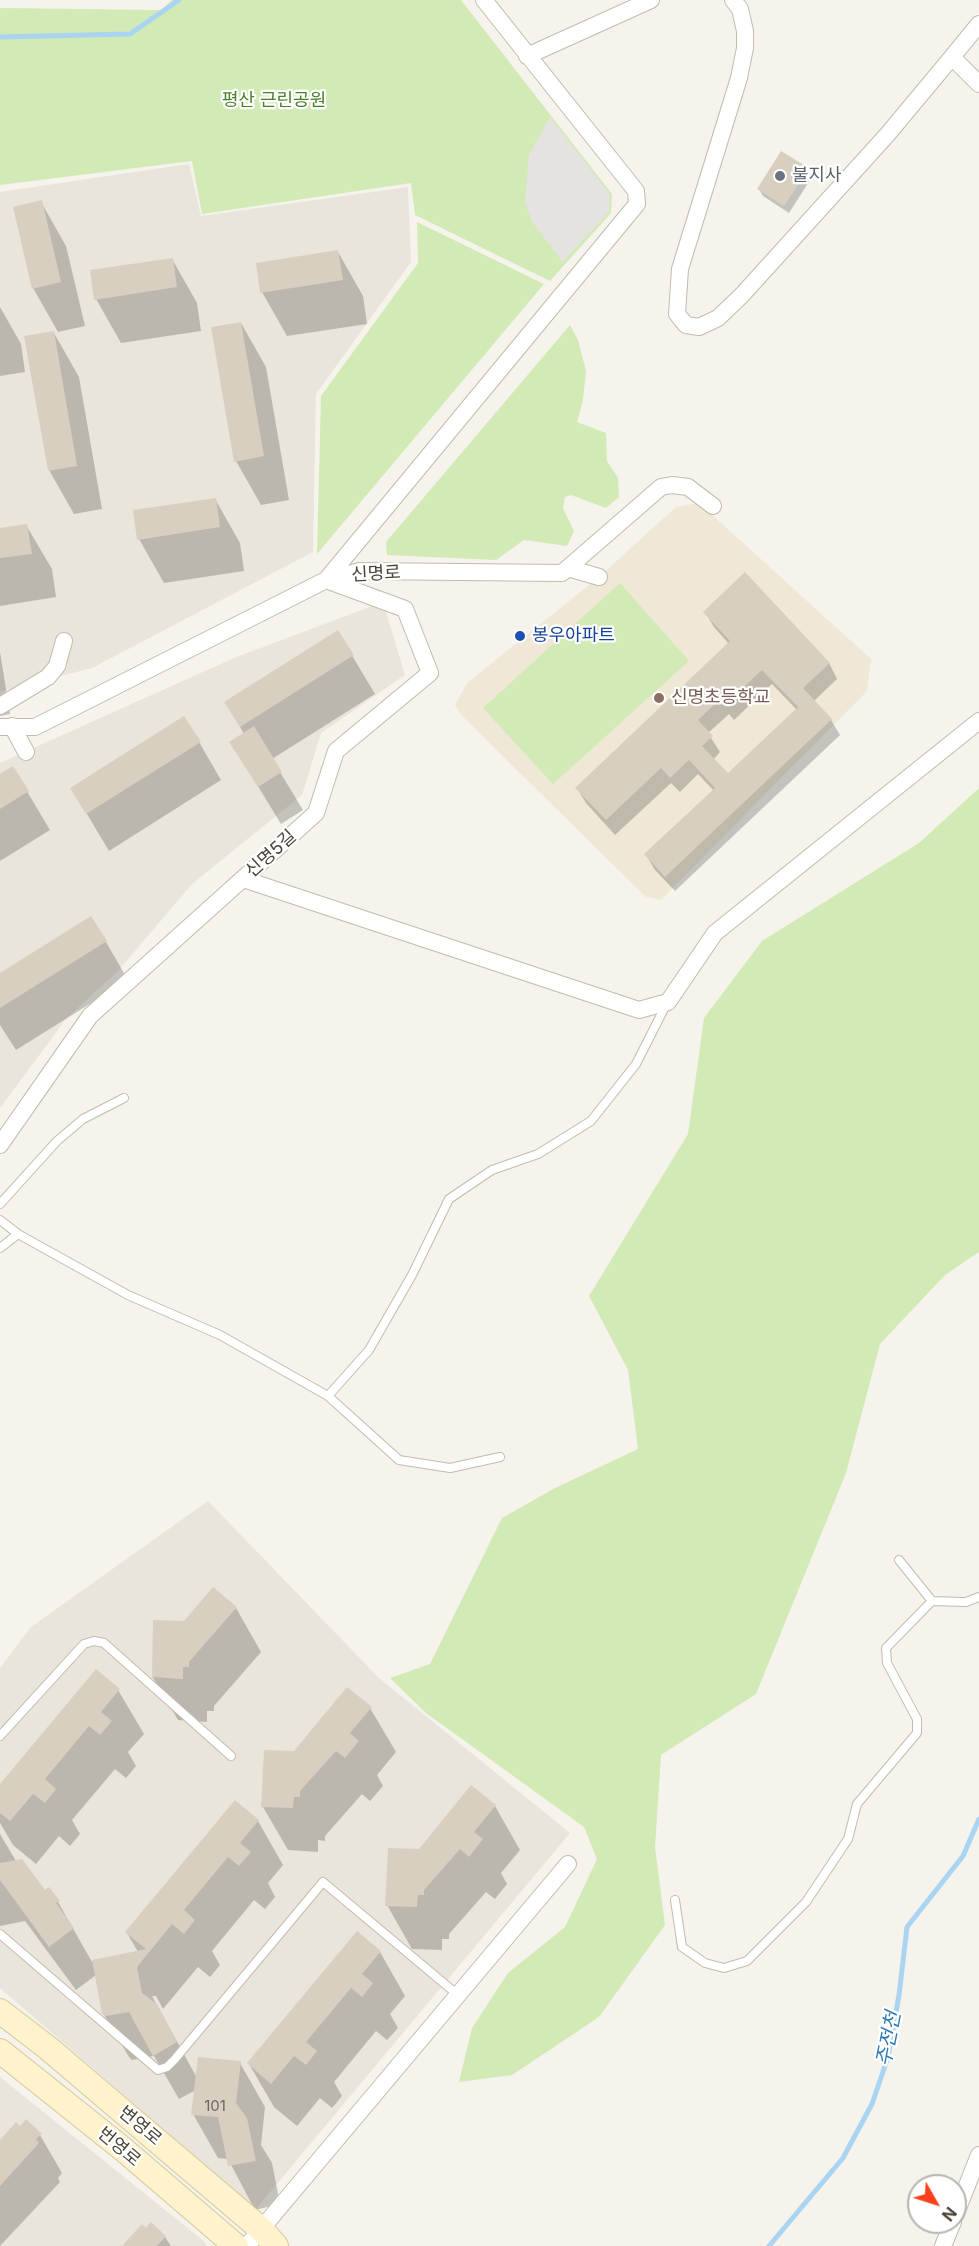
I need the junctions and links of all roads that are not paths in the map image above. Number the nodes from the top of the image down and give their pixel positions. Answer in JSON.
{"nodes":[{"id":1,"x":484,"y":0,"type":"edge"},
{"id":2,"x":651,"y":0,"type":"edge"},
{"id":3,"x":733,"y":0,"type":"edge"},
{"id":4,"x":979,"y":24,"type":"edge"},
{"id":5,"x":527,"y":56,"type":"junction"},
{"id":6,"x":952,"y":57,"type":"junction"},
{"id":7,"x":979,"y":84,"type":"edge"},
{"id":8,"x":713,"y":506,"type":"dead end"},
{"id":9,"x":568,"y":568,"type":"junction"},
{"id":10,"x":598,"y":577,"type":"dead end"},
{"id":11,"x":326,"y":580,"type":"junction"},
{"id":12,"x":64,"y":641,"type":"dead end"},
{"id":13,"x":0,"y":706,"type":"edge"},
{"id":14,"x":979,"y":721,"type":"edge"},
{"id":15,"x":6,"y":727,"type":"edge"},
{"id":16,"x":26,"y":752,"type":"dead end"},
{"id":17,"x":243,"y":879,"type":"junction"},
{"id":18,"x":668,"y":1002,"type":"junction"},
{"id":19,"x":124,"y":1098,"type":"dead end"},
{"id":20,"x":0,"y":1145,"type":"edge"},
{"id":21,"x":0,"y":1204,"type":"edge"},
{"id":22,"x":0,"y":1220,"type":"edge"},
{"id":23,"x":18,"y":1234,"type":"junction"},
{"id":24,"x":0,"y":1248,"type":"edge"},
{"id":25,"x":328,"y":1396,"type":"junction"},
{"id":26,"x":500,"y":1456,"type":"dead end"},
{"id":27,"x":899,"y":1560,"type":"dead end"},
{"id":28,"x":979,"y":1597,"type":"edge"},
{"id":29,"x":932,"y":1601,"type":"junction"},
{"id":30,"x":0,"y":1736,"type":"edge"},
{"id":31,"x":231,"y":1756,"type":"dead end"},
{"id":32,"x":568,"y":1864,"type":"dead end"},
{"id":33,"x":675,"y":1900,"type":"dead end"},
{"id":34,"x":0,"y":1934,"type":"edge"},
{"id":35,"x":458,"y":1995,"type":"junction"},
{"id":36,"x":0,"y":2011,"type":"edge"},
{"id":37,"x":0,"y":2050,"type":"edge"},
{"id":38,"x":979,"y":2156,"type":"edge"},
{"id":39,"x":967,"y":2186,"type":"edge"},
{"id":40,"x":262,"y":2241,"type":"edge"},
{"id":41,"x":236,"y":2246,"type":"edge"}],
"edges":[{"from":1,"to":5,"type":"street"},
{"from":2,"to":5,"type":"street"},
{"from":3,"to":6,"type":"street"},
{"from":4,"to":6,"type":"street"},
{"from":5,"to":11,"type":"street"},
{"from":6,"to":7,"type":"street"},
{"from":8,"to":9,"type":"street"},
{"from":9,"to":10,"type":"street"},
{"from":9,"to":11,"type":"street","name":"신명로"},
{"from":11,"to":15,"type":"street","name":"신명로"},
{"from":11,"to":17,"type":"street","name":"신명5길"},
{"from":12,"to":13,"type":"street"},
{"from":14,"to":18,"type":"street"},
{"from":15,"to":16,"type":"street"},
{"from":17,"to":18,"type":"street"},
{"from":17,"to":20,"type":"street","name":"신명5길"},
{"from":18,"to":25,"type":"lane"},
{"from":19,"to":21,"type":"lane"},
{"from":22,"to":23,"type":"lane"},
{"from":23,"to":24,"type":"lane"},
{"from":23,"to":25,"type":"lane"},
{"from":25,"to":26,"type":"lane"},
{"from":27,"to":29,"type":"lane"},
{"from":28,"to":29,"type":"lane"},
{"from":29,"to":33,"type":"lane"},
{"from":30,"to":31,"type":"lane"},
{"from":32,"to":35,"type":"street"},
{"from":34,"to":35,"type":"lane"},
{"from":35,"to":40,"type":"street"},
{"from":36,"to":40,"type":"main road","name":"변영로"},
{"from":37,"to":41,"type":"main road","name":"번영로"},
{"from":38,"to":39,"type":"street"}]}
